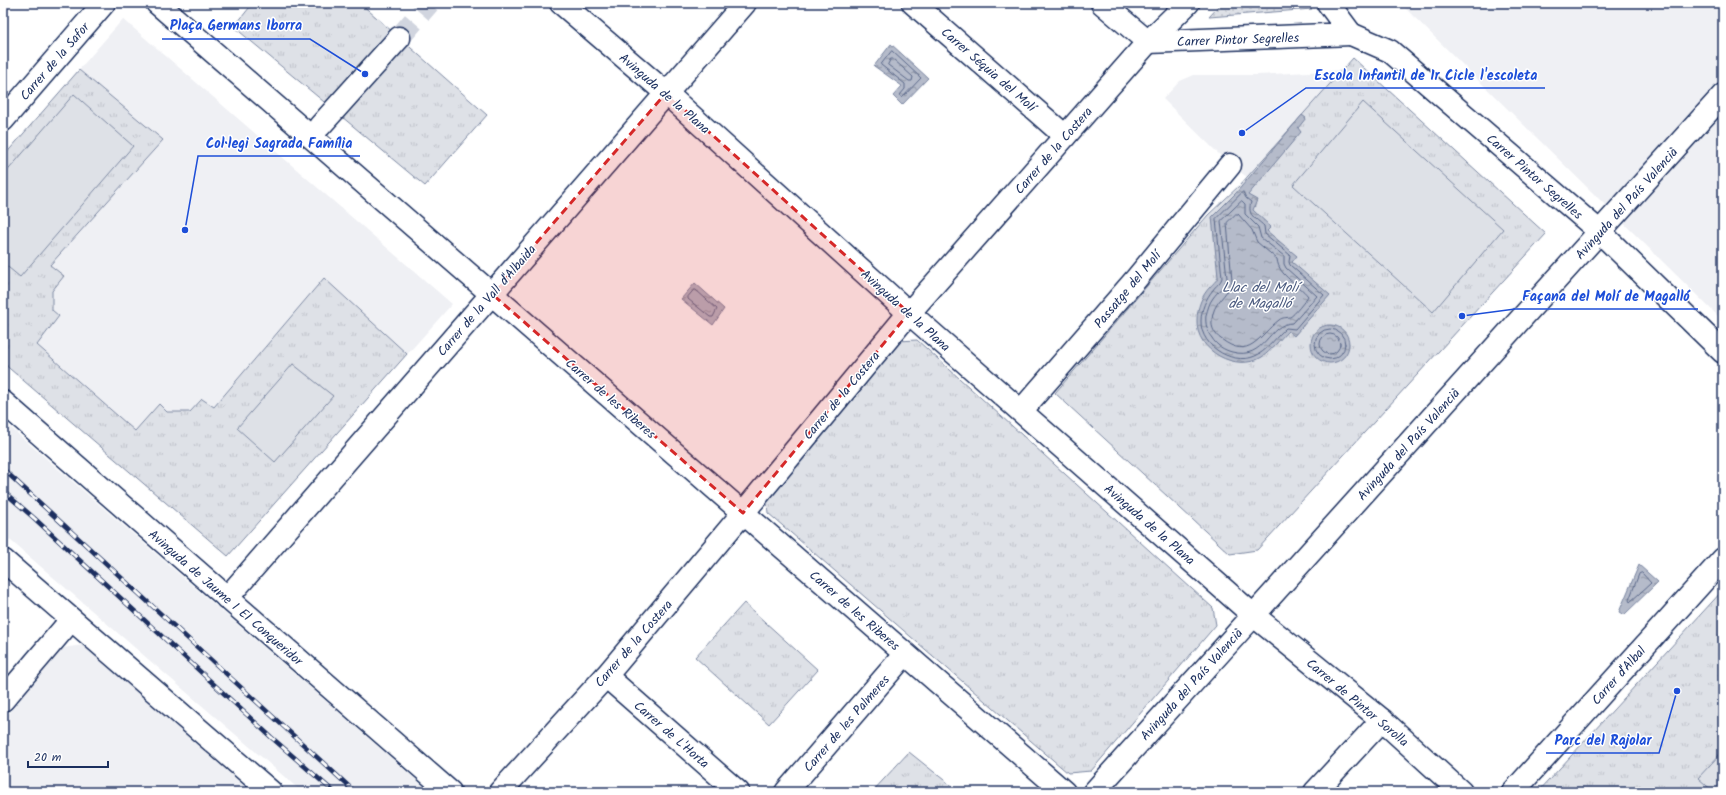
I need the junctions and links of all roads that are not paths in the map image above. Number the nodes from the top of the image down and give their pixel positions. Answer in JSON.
{"nodes":[{"id":1,"x":104,"y":3,"type":"edge"},
{"id":2,"x":157,"y":3,"type":"edge"},
{"id":3,"x":560,"y":3,"type":"edge"},
{"id":4,"x":745,"y":3,"type":"edge"},
{"id":5,"x":913,"y":3,"type":"edge"},
{"id":6,"x":1102,"y":3,"type":"edge"},
{"id":7,"x":1188,"y":3,"type":"edge"},
{"id":8,"x":1328,"y":3,"type":"edge"},
{"id":9,"x":1351,"y":34,"type":"junction"},
{"id":10,"x":399,"y":38,"type":"tunnel mouth"},
{"id":11,"x":1148,"y":42,"type":"junction"},
{"id":12,"x":666,"y":94,"type":"junction"},
{"id":13,"x":1723,"y":95,"type":"edge"},
{"id":14,"x":3,"y":120,"type":"edge"},
{"id":15,"x":320,"y":126,"type":"dead end"},
{"id":16,"x":1065,"y":136,"type":"junction"},
{"id":17,"x":1230,"y":165,"type":"dead end"},
{"id":18,"x":1600,"y":232,"type":"junction"},
{"id":19,"x":492,"y":294,"type":"junction"},
{"id":20,"x":909,"y":313,"type":"junction"},
{"id":21,"x":1723,"y":352,"type":"edge"},
{"id":22,"x":3,"y":402,"type":"edge"},
{"id":23,"x":1021,"y":411,"type":"junction"},
{"id":24,"x":743,"y":513,"type":"junction"},
{"id":25,"x":1723,"y":559,"type":"edge"},
{"id":26,"x":3,"y":560,"type":"edge"},
{"id":27,"x":227,"y":598,"type":"junction"},
{"id":28,"x":1253,"y":615,"type":"junction"},
{"id":29,"x":71,"y":620,"type":"junction"},
{"id":30,"x":905,"y":654,"type":"junction"},
{"id":31,"x":606,"y":676,"type":"junction"},
{"id":32,"x":3,"y":700,"type":"edge"},
{"id":33,"x":1382,"y":720,"type":"junction"},
{"id":34,"x":271,"y":792,"type":"edge"},
{"id":35,"x":450,"y":792,"type":"edge"},
{"id":36,"x":500,"y":792,"type":"edge"},
{"id":37,"x":738,"y":792,"type":"edge"},
{"id":38,"x":786,"y":792,"type":"edge"},
{"id":39,"x":1064,"y":792,"type":"edge"},
{"id":40,"x":1094,"y":792,"type":"edge"},
{"id":41,"x":1315,"y":792,"type":"edge"},
{"id":42,"x":1461,"y":792,"type":"edge"},
{"id":43,"x":1513,"y":792,"type":"edge"}],
"edges":[{"from":1,"to":14,"type":"street","name":"Carrer de la Safor"},
{"from":2,"to":19,"type":"street","name":"Carrer de les Riberes"},
{"from":3,"to":12,"type":"street","name":"Avinguda de la Plana"},
{"from":4,"to":12,"type":"street","name":"Carrer de la Vall d'Albaida"},
{"from":5,"to":16,"type":"street","name":"Carrer Séquia del Molí"},
{"from":6,"to":11,"type":"street"},
{"from":7,"to":11,"type":"street","name":"Carrer de la Costera"},
{"from":8,"to":9,"type":"street","name":"Carrer Pintor Segrelles"},
{"from":9,"to":11,"type":"street","name":"Carrer Pintor Segrelles"},
{"from":9,"to":18,"type":"street","name":"Carrer Pintor Segrelles"},
{"from":10,"to":15,"type":"street"},
{"from":11,"to":16,"type":"street","name":"Carrer de la Costera"},
{"from":12,"to":19,"type":"street","name":"Carrer de la Vall d'Albaida"},
{"from":12,"to":20,"type":"street","name":"Avinguda de la Plana"},
{"from":13,"to":18,"type":"street","name":"Avinguda del País Valencià"},
{"from":16,"to":20,"type":"street","name":"Carrer de la Costera"},
{"from":17,"to":23,"type":"street","name":"Passatge del Molí"},
{"from":18,"to":21,"type":"street","name":"Carrer Pintor Segrelles"},
{"from":18,"to":28,"type":"street","name":"Avinguda del País Valencià"},
{"from":19,"to":24,"type":"street","name":"Carrer de les Riberes"},
{"from":19,"to":27,"type":"street","name":"Carrer de la Vall d'Albaida"},
{"from":20,"to":23,"type":"street","name":"Avinguda de la Plana"},
{"from":20,"to":24,"type":"street","name":"Carrer de la Costera"},
{"from":22,"to":27,"type":"street","name":"Avinguda de Jaume I El Conqueridor"},
{"from":23,"to":28,"type":"street","name":"Avinguda de la Plana"},
{"from":24,"to":30,"type":"street","name":"Carrer de les Riberes"},
{"from":24,"to":31,"type":"street","name":"Carrer de la Costera"},
{"from":25,"to":43,"type":"street","name":"Carrer d'Albal"},
{"from":26,"to":29,"type":"street"},
{"from":27,"to":35,"type":"street","name":"Avinguda de Jaume I El Conqueridor"},
{"from":28,"to":33,"type":"street","name":"Carrer de Pintor Sorolla"},
{"from":28,"to":40,"type":"street","name":"Avinguda del País Valencià"},
{"from":29,"to":32,"type":"street"},
{"from":29,"to":34,"type":"street"},
{"from":30,"to":38,"type":"street","name":"Carrer de les Palmeres"},
{"from":30,"to":39,"type":"street","name":"Carrer de les Riberes"},
{"from":31,"to":36,"type":"street","name":"Carrer de la Costera"},
{"from":31,"to":37,"type":"street","name":"Carrer de L'Horta"},
{"from":33,"to":41,"type":"street"},
{"from":33,"to":42,"type":"street","name":"Carrer de Pintor Sorolla"}]}
